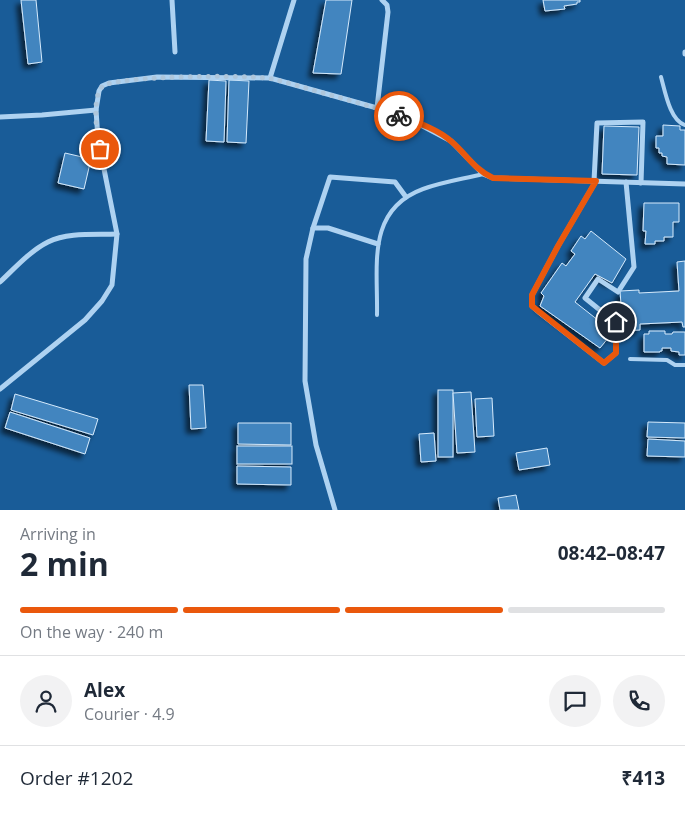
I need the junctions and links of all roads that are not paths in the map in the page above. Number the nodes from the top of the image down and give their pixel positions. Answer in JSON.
{"nodes":[{"id":1,"x":172,"y":0,"type":"edge"},
{"id":2,"x":294,"y":0,"type":"edge"},
{"id":3,"x":382,"y":0,"type":"edge"},
{"id":4,"x":388,"y":2,"type":"edge"},
{"id":5,"x":175,"y":52,"type":"dead end"},
{"id":6,"x":661,"y":77,"type":"dead end"},
{"id":7,"x":270,"y":78,"type":"junction"},
{"id":8,"x":378,"y":108,"type":"junction"},
{"id":9,"x":96,"y":110,"type":"junction"},
{"id":10,"x":0,"y":117,"type":"edge"},
{"id":11,"x":685,"y":126,"type":"edge"},
{"id":12,"x":483,"y":174,"type":"junction"},
{"id":13,"x":595,"y":181,"type":"junction"},
{"id":14,"x":626,"y":182,"type":"junction"},
{"id":15,"x":641,"y":183,"type":"junction"},
{"id":16,"x":685,"y":184,"type":"edge"},
{"id":17,"x":406,"y":197,"type":"junction"},
{"id":18,"x":313,"y":228,"type":"junction"},
{"id":19,"x":117,"y":234,"type":"junction"},
{"id":20,"x":378,"y":244,"type":"junction"},
{"id":21,"x":0,"y":282,"type":"edge"},
{"id":22,"x":378,"y":315,"type":"dead end"},
{"id":23,"x":630,"y":359,"type":"dead end"},
{"id":24,"x":685,"y":365,"type":"edge"},
{"id":25,"x":0,"y":389,"type":"edge"},
{"id":26,"x":335,"y":510,"type":"edge"}],
"edges":[{"from":1,"to":5,"type":"street"},
{"from":2,"to":7,"type":"street"},
{"from":3,"to":4,"type":"street"},
{"from":4,"to":8,"type":"street"},
{"from":6,"to":11,"type":"lane"},
{"from":7,"to":8,"type":"street"},
{"from":7,"to":9,"type":"street"},
{"from":8,"to":12,"type":"street"},
{"from":9,"to":10,"type":"street"},
{"from":9,"to":19,"type":"street"},
{"from":12,"to":13,"type":"street"},
{"from":12,"to":17,"type":"lane"},
{"from":13,"to":14,"type":"street"},
{"from":13,"to":14,"type":"street"},
{"from":13,"to":15,"type":"street"},
{"from":14,"to":15,"type":"street"},
{"from":15,"to":16,"type":"street"},
{"from":17,"to":18,"type":"street"},
{"from":17,"to":20,"type":"lane"},
{"from":18,"to":20,"type":"street"},
{"from":18,"to":26,"type":"street"},
{"from":19,"to":21,"type":"street"},
{"from":19,"to":25,"type":"street"},
{"from":20,"to":22,"type":"lane"},
{"from":23,"to":24,"type":"lane"}]}
